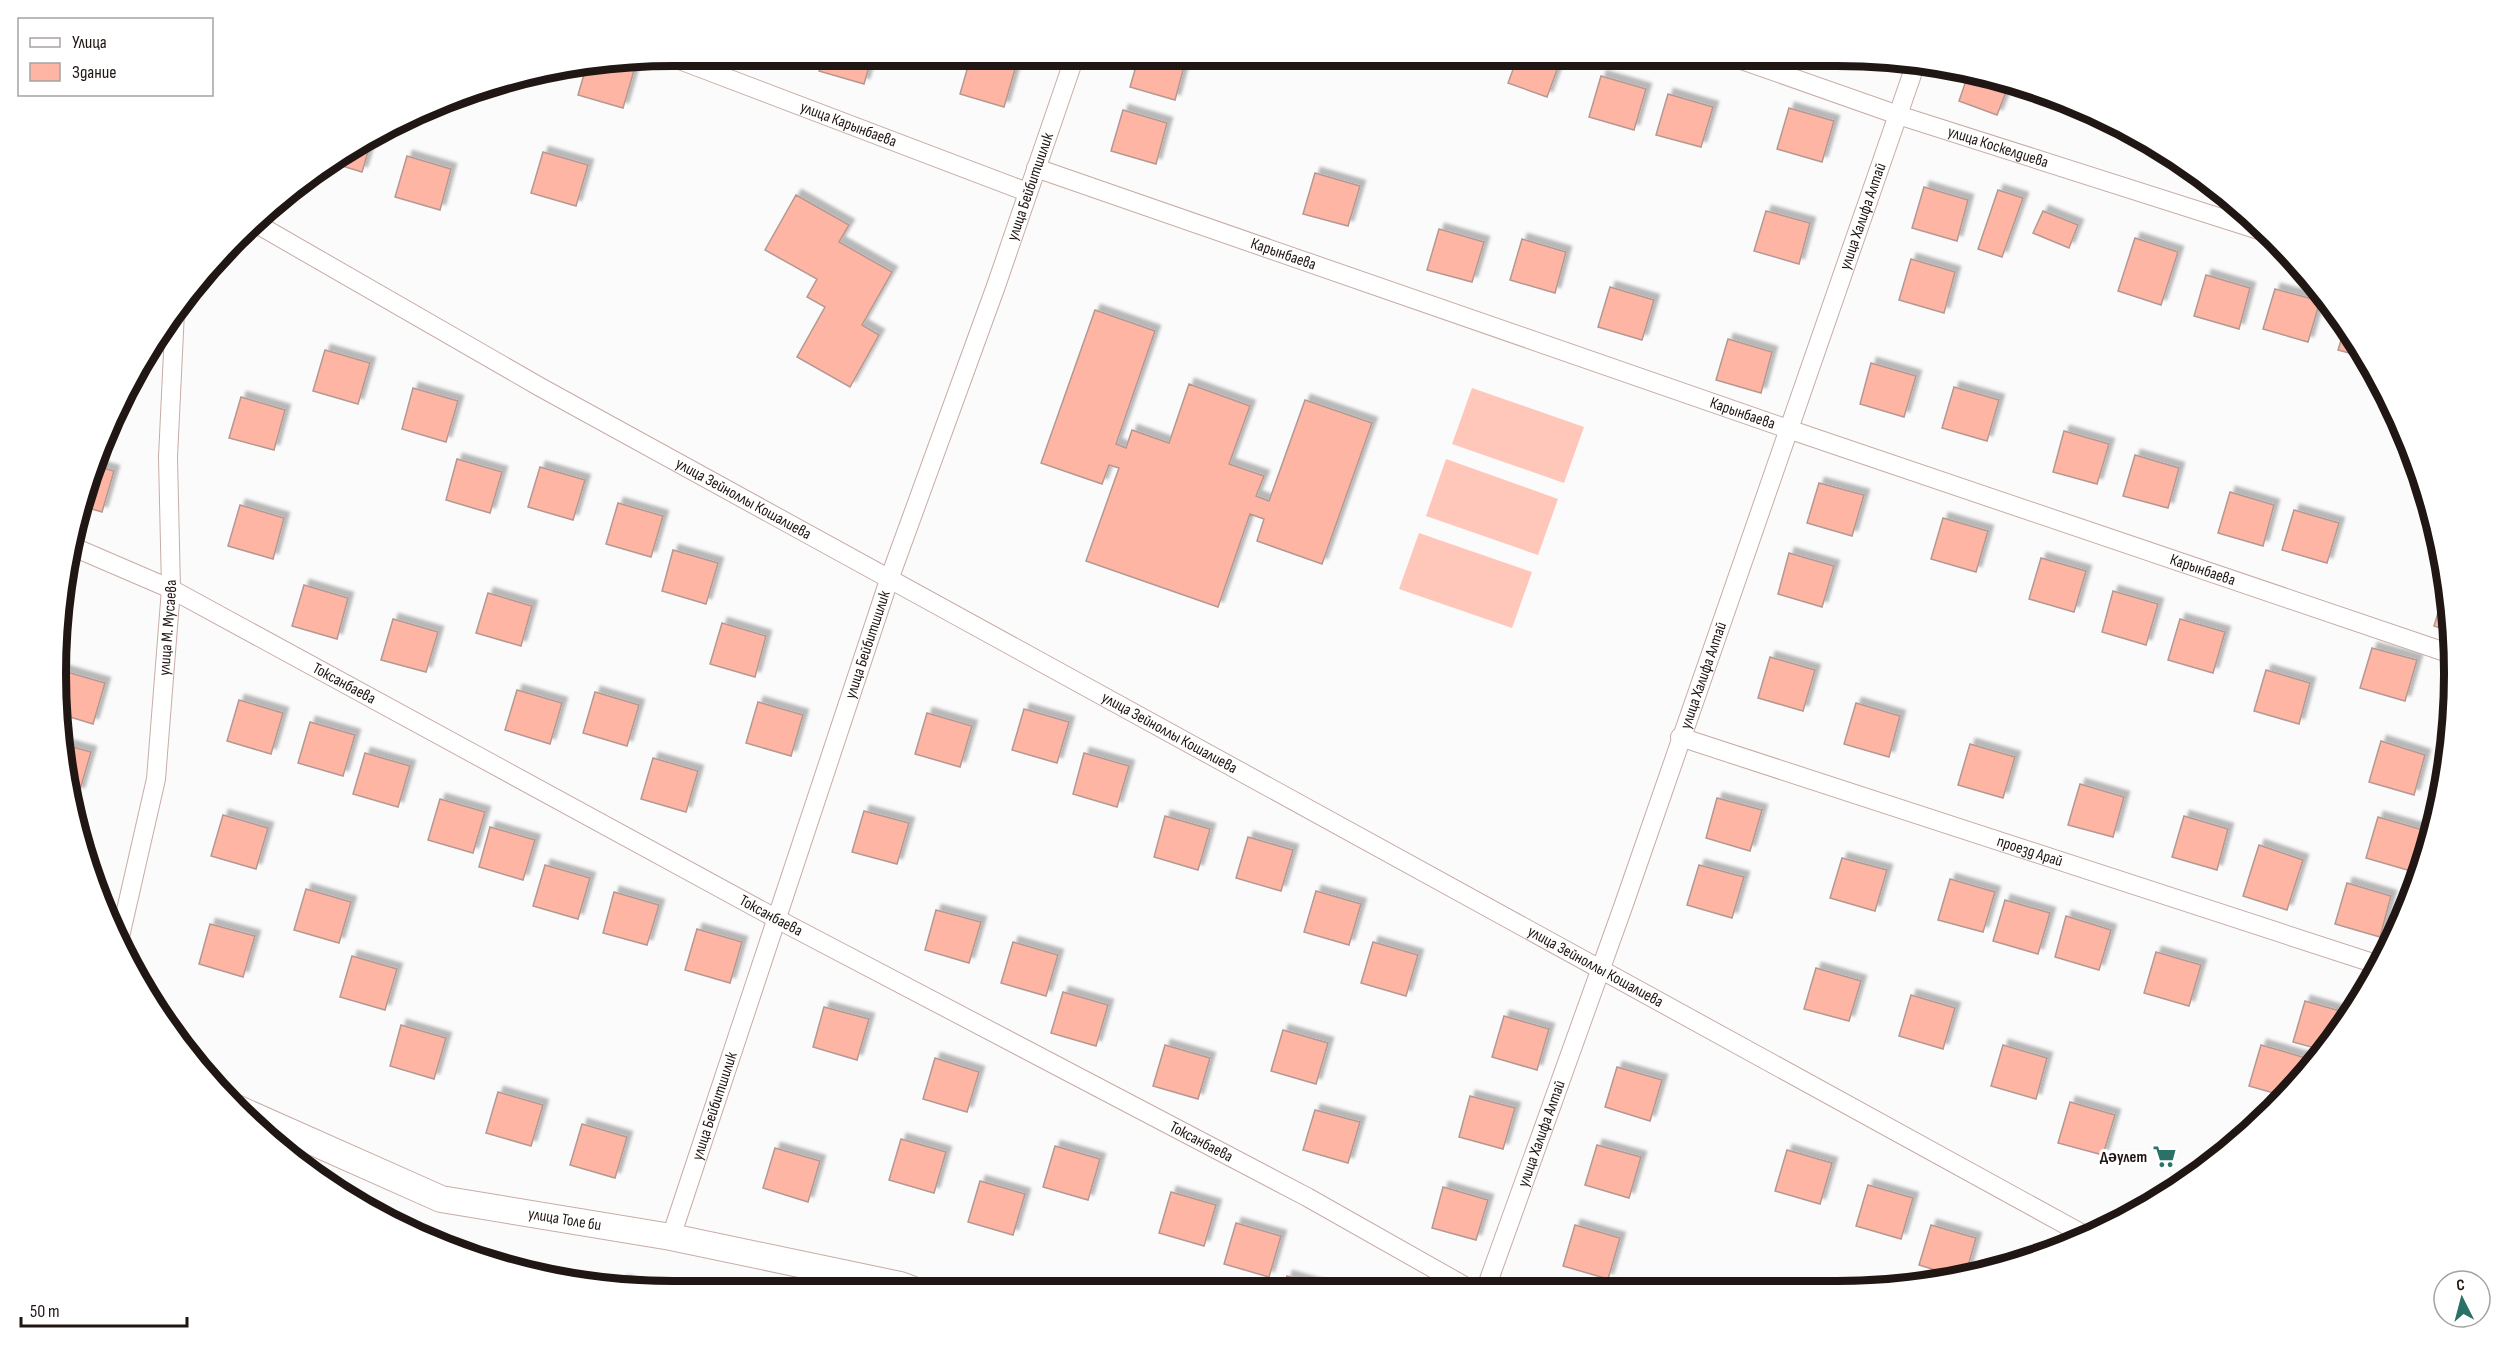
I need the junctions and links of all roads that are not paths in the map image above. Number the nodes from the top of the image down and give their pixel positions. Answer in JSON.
{"nodes":[{"id":1,"x":695,"y":66,"type":"edge"},
{"id":2,"x":1072,"y":66,"type":"edge"},
{"id":3,"x":1759,"y":66,"type":"edge"},
{"id":4,"x":1913,"y":71,"type":"edge"},
{"id":5,"x":1898,"y":114,"type":"junction"},
{"id":6,"x":1036,"y":168,"type":"junction"},
{"id":7,"x":1027,"y":192,"type":"junction"},
{"id":8,"x":2247,"y":226,"type":"edge"},
{"id":9,"x":262,"y":227,"type":"edge"},
{"id":10,"x":174,"y":328,"type":"edge"},
{"id":11,"x":1788,"y":429,"type":"junction"},
{"id":12,"x":79,"y":550,"type":"edge"},
{"id":13,"x":890,"y":577,"type":"junction"},
{"id":14,"x":171,"y":589,"type":"junction"},
{"id":15,"x":2443,"y":651,"type":"edge"},
{"id":16,"x":1680,"y":738,"type":"junction"},
{"id":17,"x":777,"y":919,"type":"junction"},
{"id":18,"x":122,"y":927,"type":"edge"},
{"id":19,"x":2371,"y":962,"type":"edge"},
{"id":20,"x":1599,"y":970,"type":"junction"},
{"id":21,"x":261,"y":1119,"type":"edge"},
{"id":22,"x":2078,"y":1231,"type":"edge"},
{"id":23,"x":671,"y":1237,"type":"junction"},
{"id":24,"x":881,"y":1281,"type":"edge"},
{"id":25,"x":1456,"y":1281,"type":"edge"},
{"id":26,"x":1488,"y":1281,"type":"edge"}],
"edges":[{"from":1,"to":7,"type":"street","name":"улица Карынбаева"},
{"from":2,"to":6,"type":"street","name":"улица Бейбитшилик"},
{"from":3,"to":5,"type":"street","name":"улица Коскелдиева"},
{"from":4,"to":5,"type":"street","name":"улица Халифа Алтай"},
{"from":5,"to":8,"type":"street","name":"улица Коскелдиева"},
{"from":5,"to":11,"type":"street","name":"улица Халифа Алтай"},
{"from":6,"to":7,"type":"street","name":"улица Бейбитшилик"},
{"from":6,"to":11,"type":"street","name":"Карынбаева"},
{"from":7,"to":13,"type":"street","name":"улица Бейбитшилик"},
{"from":9,"to":13,"type":"street","name":"улица Зейноллы Кошалиева"},
{"from":10,"to":14,"type":"street","name":"улица М. Мусаева"},
{"from":11,"to":15,"type":"street","name":"Карынбаева"},
{"from":11,"to":16,"type":"street","name":"улица Халифа Алтай"},
{"from":12,"to":14,"type":"street","name":"Токсанбаева"},
{"from":13,"to":17,"type":"street","name":"улица Бейбитшилик"},
{"from":13,"to":20,"type":"street","name":"улица Зейноллы Кошалиева"},
{"from":14,"to":17,"type":"street","name":"Токсанбаева"},
{"from":14,"to":18,"type":"street","name":"улица М. Мусаева"},
{"from":16,"to":19,"type":"street","name":"проезд Арай"},
{"from":16,"to":20,"type":"street","name":"улица Халифа Алтай"},
{"from":17,"to":23,"type":"street","name":"улица Бейбитшилик"},
{"from":17,"to":25,"type":"street","name":"Токсанбаева"},
{"from":20,"to":22,"type":"street","name":"улица Зейноллы Кошалиева"},
{"from":20,"to":26,"type":"street","name":"улица Халифа Алтай"},
{"from":21,"to":23,"type":"street","name":"улица Толе би"},
{"from":23,"to":24,"type":"street","name":"улица Толе би"}]}
